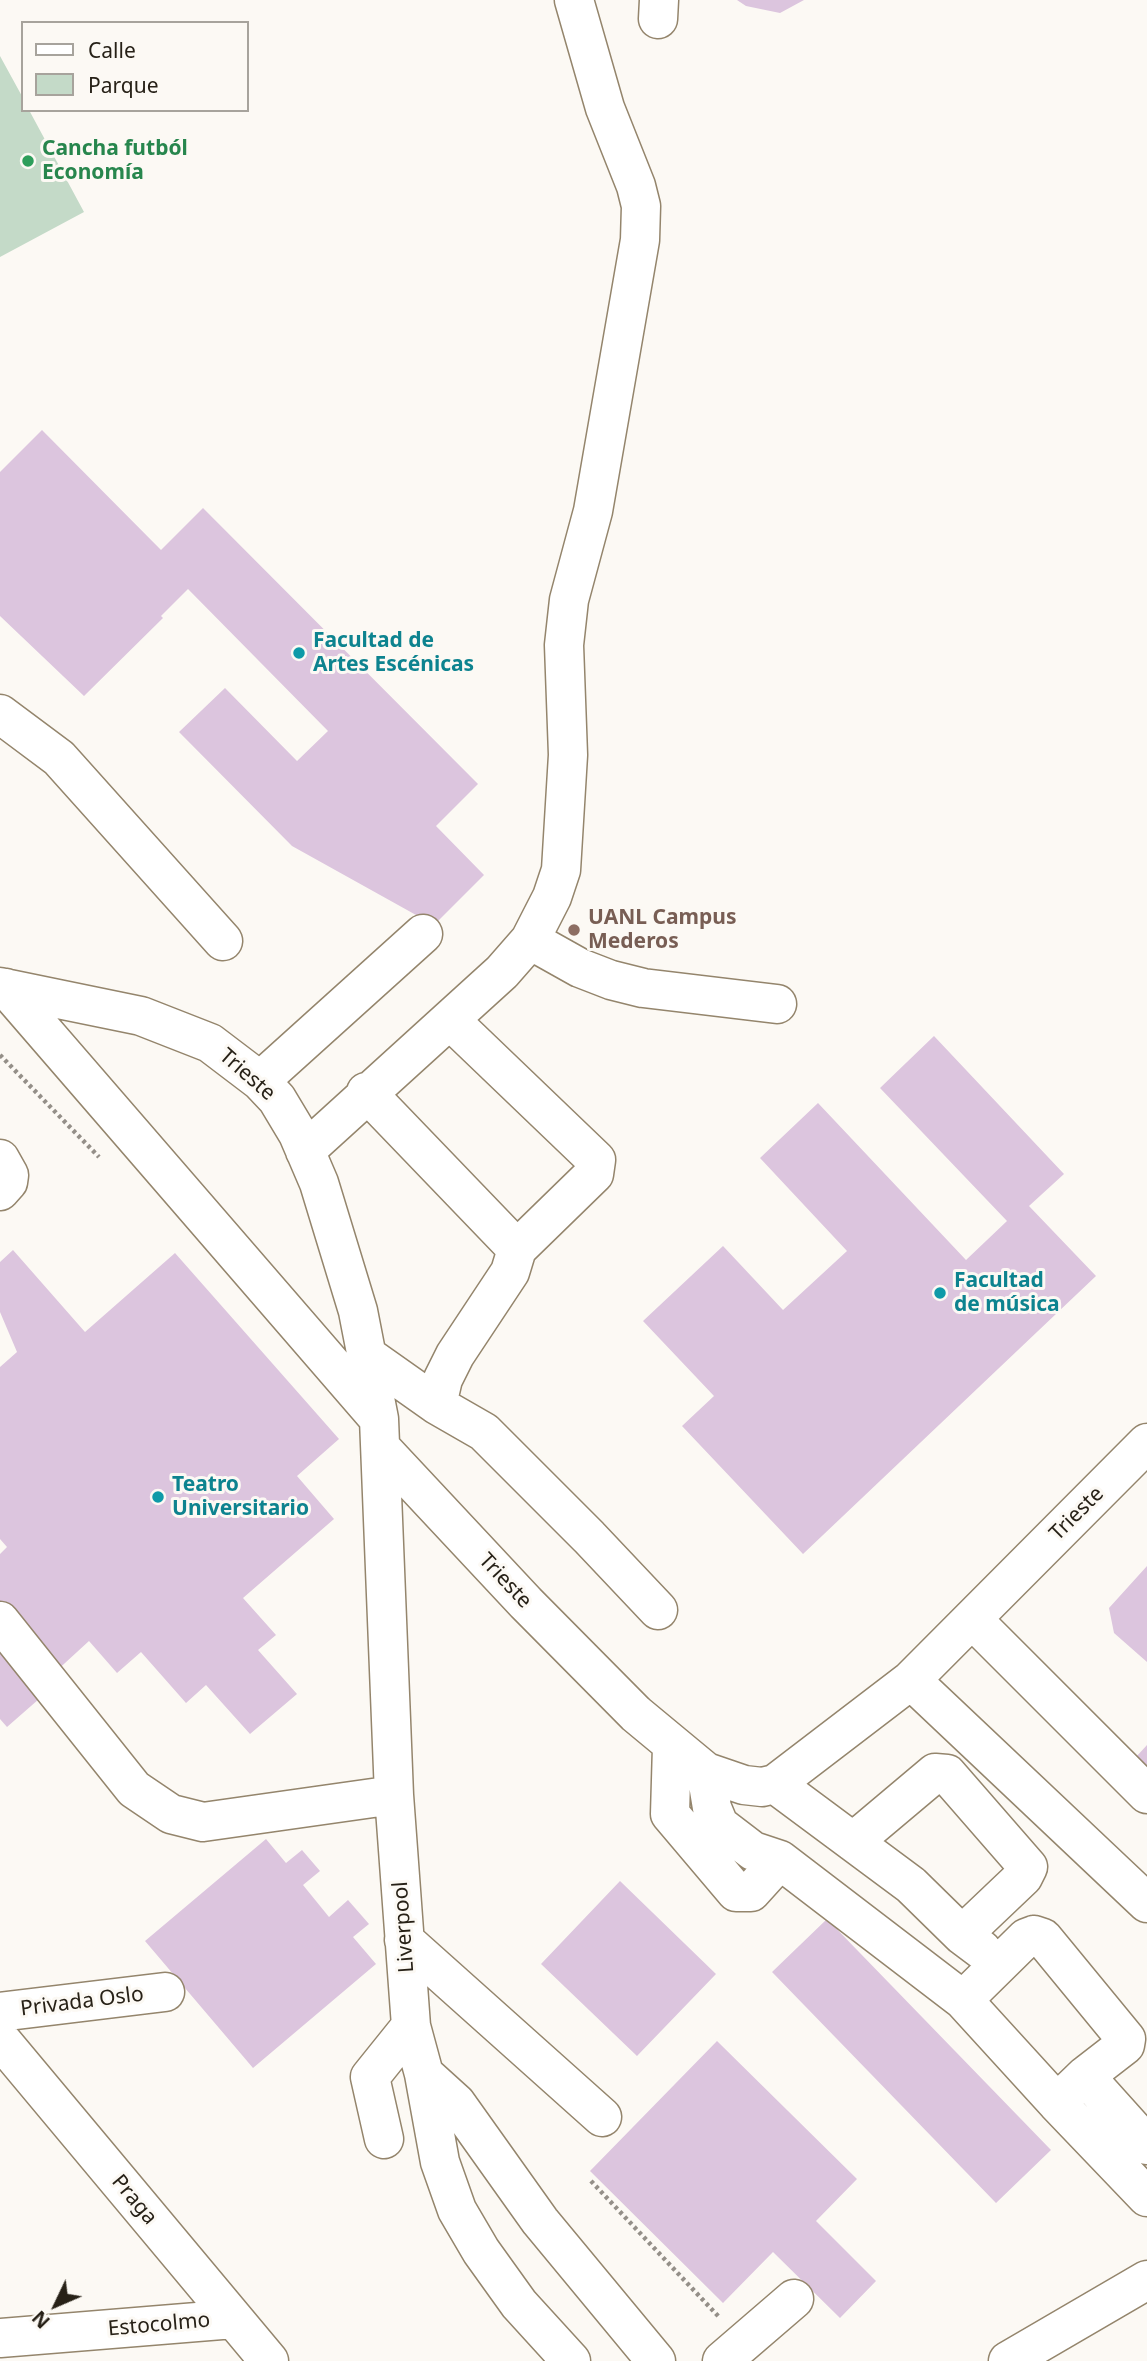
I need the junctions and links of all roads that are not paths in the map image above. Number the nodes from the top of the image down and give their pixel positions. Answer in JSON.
{"nodes":[{"id":1,"x":574,"y":0,"type":"edge"},
{"id":2,"x":0,"y":714,"type":"edge"},
{"id":3,"x":422,"y":934,"type":"dead end"},
{"id":4,"x":530,"y":940,"type":"junction"},
{"id":5,"x":223,"y":941,"type":"dead end"},
{"id":6,"x":3,"y":987,"type":"edge"},
{"id":7,"x":777,"y":1004,"type":"dead end"},
{"id":8,"x":450,"y":1020,"type":"junction"},
{"id":9,"x":260,"y":1081,"type":"junction"},
{"id":10,"x":366,"y":1092,"type":"junction"},
{"id":11,"x":305,"y":1151,"type":"junction"},
{"id":12,"x":0,"y":1159,"type":"edge"},
{"id":13,"x":0,"y":1191,"type":"edge"},
{"id":14,"x":517,"y":1249,"type":"junction"},
{"id":15,"x":369,"y":1357,"type":"junction"},
{"id":16,"x":437,"y":1405,"type":"junction"},
{"id":17,"x":380,"y":1434,"type":"junction"},
{"id":18,"x":1147,"y":1443,"type":"edge"},
{"id":19,"x":658,"y":1610,"type":"dead end"},
{"id":20,"x":973,"y":1620,"type":"junction"},
{"id":21,"x":0,"y":1621,"type":"edge"},
{"id":22,"x":911,"y":1680,"type":"junction"},
{"id":23,"x":672,"y":1746,"type":"junction"},
{"id":24,"x":706,"y":1772,"type":"junction"},
{"id":25,"x":775,"y":1784,"type":"junction"},
{"id":26,"x":1147,"y":1794,"type":"edge"},
{"id":27,"x":394,"y":1795,"type":"junction"},
{"id":28,"x":853,"y":1842,"type":"junction"},
{"id":29,"x":780,"y":1860,"type":"junction"},
{"id":30,"x":1147,"y":1903,"type":"edge"},
{"id":31,"x":962,"y":1935,"type":"junction"},
{"id":32,"x":404,"y":1940,"type":"junction"},
{"id":33,"x":1000,"y":1964,"type":"junction"},
{"id":34,"x":165,"y":1992,"type":"dead end"},
{"id":35,"x":963,"y":2000,"type":"junction"},
{"id":36,"x":0,"y":2012,"type":"edge"},
{"id":37,"x":411,"y":2026,"type":"junction"},
{"id":38,"x":0,"y":2039,"type":"edge"},
{"id":39,"x":424,"y":2074,"type":"junction"},
{"id":40,"x":1084,"y":2076,"type":"junction"},
{"id":41,"x":1057,"y":2104,"type":"junction"},
{"id":42,"x":602,"y":2117,"type":"dead end"},
{"id":43,"x":384,"y":2139,"type":"dead end"},
{"id":44,"x":1147,"y":2145,"type":"edge"},
{"id":45,"x":1147,"y":2197,"type":"edge"},
{"id":46,"x":1147,"y":2280,"type":"edge"},
{"id":47,"x":794,"y":2299,"type":"dead end"},
{"id":48,"x":234,"y":2319,"type":"junction"},
{"id":49,"x":0,"y":2338,"type":"edge"},
{"id":50,"x":733,"y":2352,"type":"edge"},
{"id":51,"x":269,"y":2361,"type":"edge"},
{"id":52,"x":570,"y":2361,"type":"edge"},
{"id":53,"x":656,"y":2361,"type":"edge"},
{"id":54,"x":1008,"y":2361,"type":"edge"}],
"edges":[{"from":1,"to":4,"type":"street"},
{"from":2,"to":5,"type":"street"},
{"from":3,"to":9,"type":"street"},
{"from":4,"to":7,"type":"street"},
{"from":4,"to":8,"type":"street"},
{"from":6,"to":9,"type":"street","name":"Trieste"},
{"from":6,"to":17,"type":"street"},
{"from":8,"to":10,"type":"street"},
{"from":8,"to":14,"type":"street"},
{"from":9,"to":11,"type":"street","name":"Trieste"},
{"from":10,"to":11,"type":"street"},
{"from":10,"to":14,"type":"street"},
{"from":11,"to":15,"type":"street","name":"Trieste"},
{"from":12,"to":13,"type":"street"},
{"from":14,"to":16,"type":"street"},
{"from":15,"to":16,"type":"street"},
{"from":15,"to":17,"type":"street","name":"Trieste"},
{"from":16,"to":19,"type":"street"},
{"from":17,"to":23,"type":"street","name":"Trieste"},
{"from":17,"to":27,"type":"street","name":"Liverpool"},
{"from":18,"to":20,"type":"street","name":"Trieste"},
{"from":20,"to":22,"type":"street","name":"Trieste"},
{"from":20,"to":26,"type":"street"},
{"from":21,"to":27,"type":"street"},
{"from":22,"to":25,"type":"street","name":"Trieste"},
{"from":22,"to":30,"type":"street"},
{"from":23,"to":24,"type":"street","name":"Trieste"},
{"from":23,"to":29,"type":"street"},
{"from":24,"to":25,"type":"street","name":"Trieste"},
{"from":24,"to":29,"type":"street"},
{"from":25,"to":28,"type":"street"},
{"from":27,"to":32,"type":"street","name":"Liverpool"},
{"from":28,"to":31,"type":"street"},
{"from":28,"to":31,"type":"street"},
{"from":29,"to":35,"type":"street"},
{"from":31,"to":33,"type":"street"},
{"from":32,"to":37,"type":"street","name":"Liverpool"},
{"from":32,"to":42,"type":"street"},
{"from":33,"to":35,"type":"street"},
{"from":33,"to":40,"type":"street"},
{"from":34,"to":36,"type":"street","name":"Privada Oslo"},
{"from":35,"to":41,"type":"street"},
{"from":37,"to":39,"type":"street","name":"Liverpool"},
{"from":37,"to":43,"type":"street"},
{"from":38,"to":48,"type":"street","name":"Praga"},
{"from":39,"to":52,"type":"street","name":"Liverpool"},
{"from":39,"to":53,"type":"street"},
{"from":40,"to":41,"type":"street"},
{"from":40,"to":44,"type":"street"},
{"from":41,"to":45,"type":"street"},
{"from":46,"to":54,"type":"street"},
{"from":47,"to":50,"type":"street"},
{"from":48,"to":49,"type":"street","name":"Estocolmo"},
{"from":48,"to":51,"type":"street","name":"Praga"}]}
